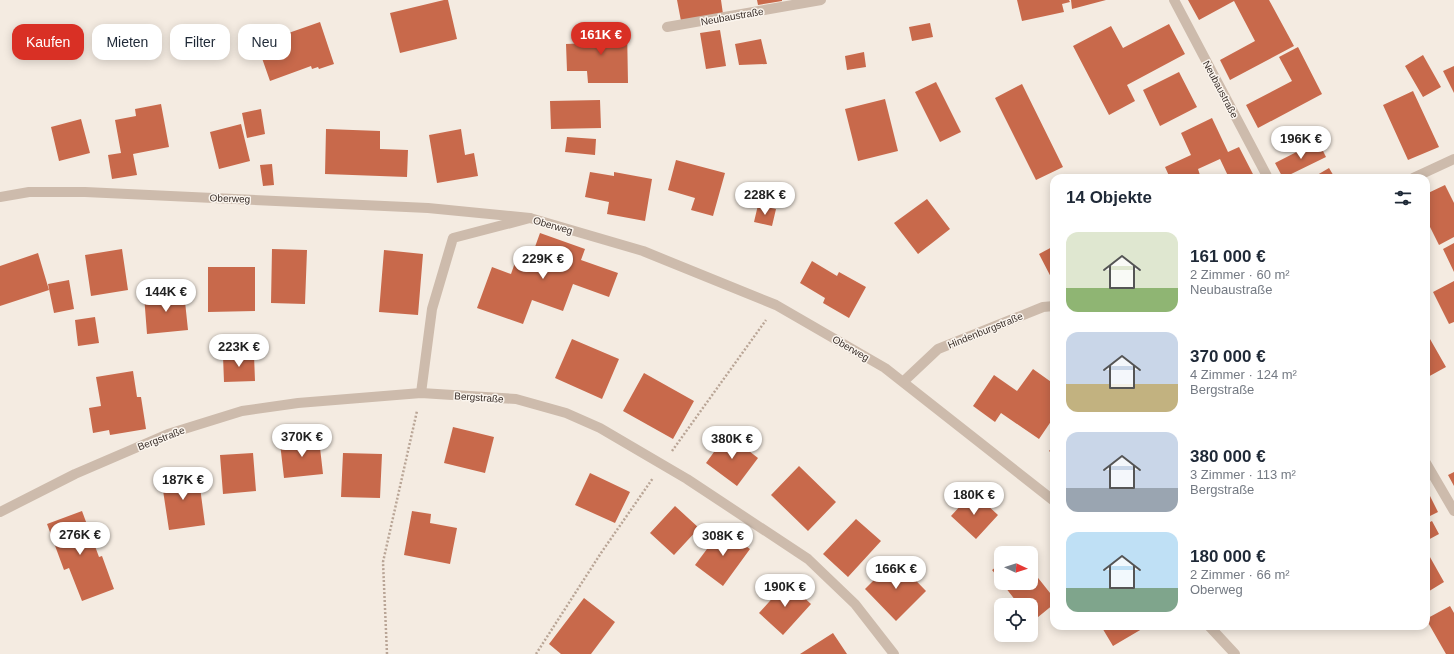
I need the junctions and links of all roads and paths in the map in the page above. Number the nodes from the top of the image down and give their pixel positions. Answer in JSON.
{"nodes":[{"id":1,"x":821,"y":0,"type":"edge"},
{"id":2,"x":1174,"y":0,"type":"edge"},
{"id":3,"x":667,"y":27,"type":"dead end"},
{"id":4,"x":1454,"y":159,"type":"edge"},
{"id":5,"x":1266,"y":174,"type":"edge"},
{"id":6,"x":1422,"y":174,"type":"edge"},
{"id":7,"x":0,"y":197,"type":"edge"},
{"id":8,"x":530,"y":218,"type":"junction"},
{"id":9,"x":776,"y":305,"type":"junction"},
{"id":10,"x":1050,"y":306,"type":"edge"},
{"id":11,"x":904,"y":381,"type":"junction"},
{"id":12,"x":421,"y":393,"type":"junction"},
{"id":13,"x":663,"y":464,"type":"junction"},
{"id":14,"x":1430,"y":470,"type":"edge"},
{"id":15,"x":1050,"y":498,"type":"edge"},
{"id":16,"x":1454,"y":511,"type":"edge"},
{"id":17,"x":0,"y":512,"type":"edge"},
{"id":18,"x":1213,"y":630,"type":"edge"},
{"id":19,"x":387,"y":654,"type":"edge"},
{"id":20,"x":536,"y":654,"type":"edge"},
{"id":21,"x":894,"y":654,"type":"edge"},
{"id":22,"x":1235,"y":654,"type":"edge"}],
"edges":[{"from":1,"to":3,"type":"street","name":"Neubaustraße"},
{"from":2,"to":5,"type":"street","name":"Neubaustraße"},
{"from":4,"to":6,"type":"street"},
{"from":7,"to":8,"type":"street","name":"Oberweg"},
{"from":8,"to":9,"type":"street","name":"Oberweg"},
{"from":8,"to":12,"type":"street"},
{"from":9,"to":11,"type":"street","name":"Oberweg"},
{"from":9,"to":13,"type":"path"},
{"from":10,"to":11,"type":"street","name":"Hindenburgstraße"},
{"from":11,"to":15,"type":"street","name":"Oberweg"},
{"from":12,"to":13,"type":"street","name":"Bergstraße"},
{"from":12,"to":17,"type":"street","name":"Bergstraße"},
{"from":12,"to":19,"type":"path"},
{"from":13,"to":20,"type":"path"},
{"from":13,"to":21,"type":"street","name":"Bergstraße"},
{"from":14,"to":16,"type":"street"},
{"from":18,"to":22,"type":"street"}]}
